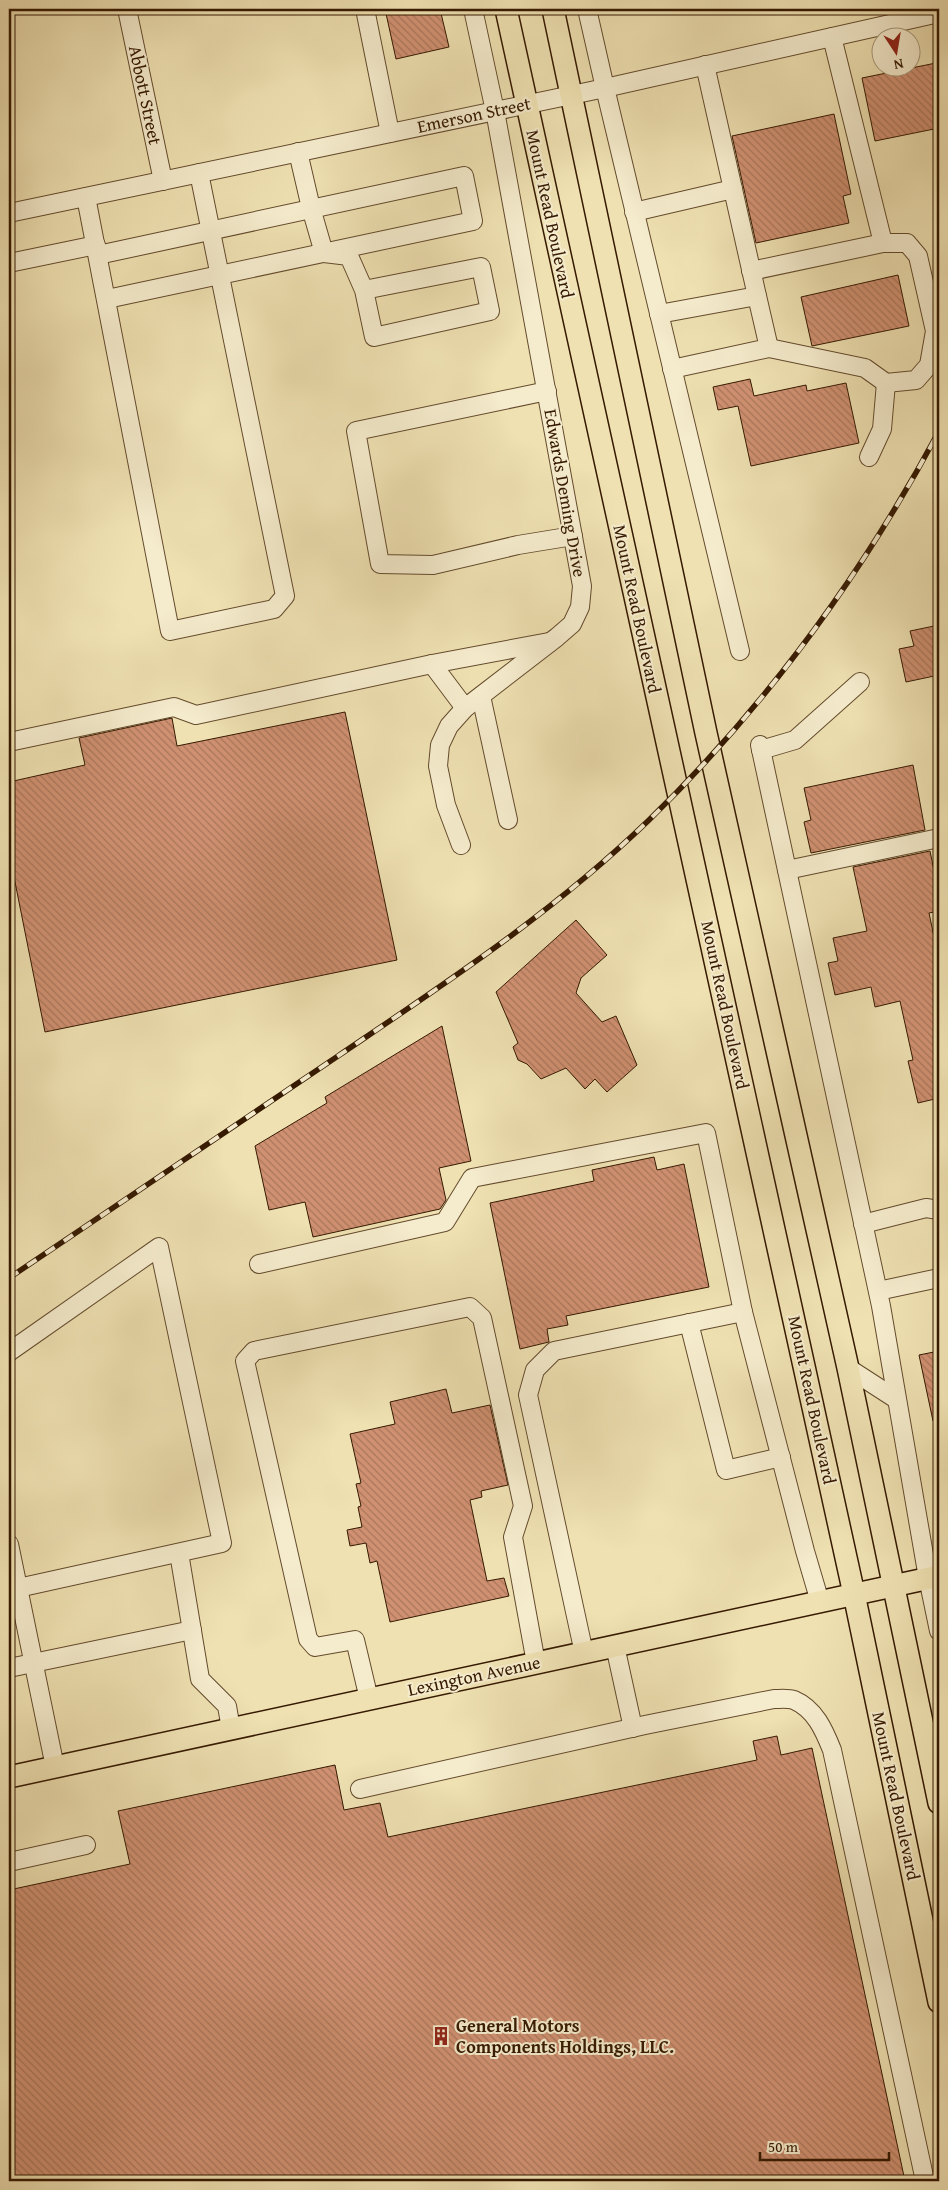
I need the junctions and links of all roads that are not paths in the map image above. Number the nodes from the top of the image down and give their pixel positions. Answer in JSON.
{"nodes":[{"id":1,"x":127,"y":9,"type":"edge"},
{"id":2,"x":364,"y":9,"type":"edge"},
{"id":3,"x":473,"y":9,"type":"edge"},
{"id":4,"x":506,"y":9,"type":"edge"},
{"id":5,"x":553,"y":9,"type":"edge"},
{"id":6,"x":588,"y":9,"type":"edge"},
{"id":7,"x":939,"y":13,"type":"edge"},
{"id":8,"x":904,"y":15,"type":"edge"},
{"id":9,"x":832,"y":37,"type":"junction"},
{"id":10,"x":705,"y":65,"type":"junction"},
{"id":11,"x":604,"y":88,"type":"junction"},
{"id":12,"x":571,"y":94,"type":"junction"},
{"id":13,"x":526,"y":104,"type":"junction"},
{"id":14,"x":495,"y":111,"type":"junction"},
{"id":15,"x":390,"y":133,"type":"junction"},
{"id":16,"x":298,"y":152,"type":"junction"},
{"id":17,"x":199,"y":173,"type":"junction"},
{"id":18,"x":163,"y":181,"type":"junction"},
{"id":19,"x":733,"y":188,"type":"junction"},
{"id":20,"x":86,"y":197,"type":"junction"},
{"id":21,"x":311,"y":208,"type":"junction"},
{"id":22,"x":634,"y":212,"type":"junction"},
{"id":23,"x":9,"y":213,"type":"edge"},
{"id":24,"x":210,"y":229,"type":"junction"},
{"id":25,"x":883,"y":243,"type":"junction"},
{"id":26,"x":97,"y":250,"type":"junction"},
{"id":27,"x":324,"y":253,"type":"junction"},
{"id":28,"x":9,"y":263,"type":"edge"},
{"id":29,"x":751,"y":271,"type":"junction"},
{"id":30,"x":220,"y":275,"type":"junction"},
{"id":31,"x":364,"y":290,"type":"junction"},
{"id":32,"x":757,"y":296,"type":"junction"},
{"id":33,"x":107,"y":299,"type":"junction"},
{"id":34,"x":659,"y":314,"type":"junction"},
{"id":35,"x":769,"y":348,"type":"junction"},
{"id":36,"x":672,"y":369,"type":"junction"},
{"id":37,"x":886,"y":384,"type":"junction"},
{"id":38,"x":547,"y":391,"type":"junction"},
{"id":39,"x":869,"y":457,"type":"dead end"},
{"id":40,"x":573,"y":536,"type":"junction"},
{"id":41,"x":552,"y":641,"type":"junction"},
{"id":42,"x":740,"y":650,"type":"dead end"},
{"id":43,"x":432,"y":664,"type":"junction"},
{"id":44,"x":860,"y":682,"type":"dead end"},
{"id":45,"x":480,"y":696,"type":"junction"},
{"id":46,"x":465,"y":708,"type":"junction"},
{"id":47,"x":9,"y":742,"type":"edge"},
{"id":48,"x":508,"y":820,"type":"dead end"},
{"id":49,"x":939,"y":838,"type":"edge"},
{"id":50,"x":460,"y":845,"type":"dead end"},
{"id":51,"x":787,"y":870,"type":"junction"},
{"id":52,"x":939,"y":1210,"type":"edge"},
{"id":53,"x":863,"y":1224,"type":"junction"},
{"id":54,"x":259,"y":1264,"type":"dead end"},
{"id":55,"x":939,"y":1278,"type":"edge"},
{"id":56,"x":878,"y":1291,"type":"junction"},
{"id":57,"x":743,"y":1312,"type":"junction"},
{"id":58,"x":689,"y":1323,"type":"junction"},
{"id":59,"x":9,"y":1352,"type":"edge"},
{"id":60,"x":848,"y":1368,"type":"junction"},
{"id":61,"x":896,"y":1398,"type":"junction"},
{"id":62,"x":781,"y":1457,"type":"junction"},
{"id":63,"x":9,"y":1544,"type":"edge"},
{"id":64,"x":179,"y":1552,"type":"junction"},
{"id":65,"x":934,"y":1577,"type":"edge"},
{"id":66,"x":894,"y":1585,"type":"junction"},
{"id":67,"x":13,"y":1589,"type":"edge"},
{"id":68,"x":854,"y":1594,"type":"junction"},
{"id":69,"x":820,"y":1602,"type":"junction"},
{"id":70,"x":192,"y":1630,"type":"junction"},
{"id":71,"x":939,"y":1631,"type":"edge"},
{"id":72,"x":615,"y":1646,"type":"junction"},
{"id":73,"x":584,"y":1653,"type":"junction"},
{"id":74,"x":33,"y":1662,"type":"junction"},
{"id":75,"x":536,"y":1663,"type":"junction"},
{"id":76,"x":9,"y":1668,"type":"edge"},
{"id":77,"x":369,"y":1699,"type":"junction"},
{"id":78,"x":633,"y":1728,"type":"junction"},
{"id":79,"x":231,"y":1729,"type":"junction"},
{"id":80,"x":55,"y":1767,"type":"junction"},
{"id":81,"x":9,"y":1777,"type":"edge"},
{"id":82,"x":360,"y":1789,"type":"dead end"},
{"id":83,"x":939,"y":1802,"type":"edge"},
{"id":84,"x":86,"y":1845,"type":"dead end"},
{"id":85,"x":9,"y":1862,"type":"edge"},
{"id":86,"x":939,"y":2002,"type":"edge"},
{"id":87,"x":925,"y":2181,"type":"edge"}],
"edges":[{"from":1,"to":18,"type":"street","name":"Abbott Street"},
{"from":2,"to":15,"type":"street"},
{"from":3,"to":14,"type":"street"},
{"from":4,"to":13,"type":"main road","name":"Mount Read Boulevard"},
{"from":5,"to":12,"type":"main road"},
{"from":6,"to":11,"type":"street"},
{"from":7,"to":8,"type":"street","name":"Emerson Street"},
{"from":8,"to":9,"type":"street","name":"Emerson Street"},
{"from":9,"to":10,"type":"street","name":"Emerson Street"},
{"from":9,"to":25,"type":"street"},
{"from":10,"to":11,"type":"street","name":"Emerson Street"},
{"from":10,"to":19,"type":"street"},
{"from":11,"to":12,"type":"street","name":"Emerson Street"},
{"from":11,"to":22,"type":"street"},
{"from":12,"to":13,"type":"street","name":"Emerson Street"},
{"from":12,"to":60,"type":"main road"},
{"from":13,"to":14,"type":"street","name":"Emerson Street"},
{"from":13,"to":68,"type":"main road","name":"Mount Read Boulevard"},
{"from":14,"to":15,"type":"street","name":"Emerson Street"},
{"from":14,"to":38,"type":"street","name":"Edwards Deming Drive"},
{"from":15,"to":16,"type":"street","name":"Emerson Street"},
{"from":16,"to":17,"type":"street","name":"Emerson Street"},
{"from":16,"to":21,"type":"street"},
{"from":17,"to":18,"type":"street","name":"Emerson Street"},
{"from":17,"to":24,"type":"street"},
{"from":18,"to":20,"type":"street","name":"Emerson Street"},
{"from":19,"to":22,"type":"street"},
{"from":19,"to":29,"type":"street"},
{"from":20,"to":23,"type":"street","name":"Emerson Street"},
{"from":20,"to":26,"type":"street"},
{"from":21,"to":24,"type":"street"},
{"from":21,"to":27,"type":"street"},
{"from":21,"to":27,"type":"street"},
{"from":22,"to":34,"type":"street"},
{"from":24,"to":26,"type":"street"},
{"from":24,"to":30,"type":"street"},
{"from":25,"to":29,"type":"street"},
{"from":25,"to":37,"type":"street"},
{"from":26,"to":28,"type":"street"},
{"from":26,"to":33,"type":"street"},
{"from":27,"to":30,"type":"street"},
{"from":27,"to":31,"type":"street"},
{"from":29,"to":32,"type":"street"},
{"from":30,"to":33,"type":"street"},
{"from":30,"to":33,"type":"street"},
{"from":31,"to":31,"type":"street"},
{"from":32,"to":34,"type":"street"},
{"from":32,"to":35,"type":"street"},
{"from":34,"to":36,"type":"street"},
{"from":35,"to":36,"type":"street"},
{"from":35,"to":37,"type":"street"},
{"from":36,"to":42,"type":"street"},
{"from":37,"to":39,"type":"street"},
{"from":38,"to":40,"type":"street","name":"Edwards Deming Drive"},
{"from":38,"to":40,"type":"street"},
{"from":40,"to":41,"type":"street","name":"Edwards Deming Drive"},
{"from":41,"to":43,"type":"street"},
{"from":41,"to":45,"type":"street","name":"Edwards Deming Drive"},
{"from":43,"to":46,"type":"street"},
{"from":43,"to":47,"type":"street"},
{"from":44,"to":51,"type":"street"},
{"from":45,"to":46,"type":"street","name":"Edwards Deming Drive"},
{"from":45,"to":48,"type":"street"},
{"from":46,"to":50,"type":"street","name":"Edwards Deming Drive"},
{"from":49,"to":51,"type":"street"},
{"from":51,"to":53,"type":"street"},
{"from":52,"to":53,"type":"street"},
{"from":53,"to":56,"type":"street"},
{"from":54,"to":57,"type":"street"},
{"from":55,"to":56,"type":"street"},
{"from":56,"to":61,"type":"street"},
{"from":57,"to":58,"type":"street"},
{"from":57,"to":62,"type":"street"},
{"from":58,"to":62,"type":"street"},
{"from":58,"to":73,"type":"street"},
{"from":59,"to":64,"type":"street"},
{"from":60,"to":61,"type":"street"},
{"from":60,"to":66,"type":"main road"},
{"from":61,"to":65,"type":"street"},
{"from":62,"to":69,"type":"street"},
{"from":63,"to":67,"type":"street"},
{"from":64,"to":67,"type":"street"},
{"from":64,"to":70,"type":"street"},
{"from":65,"to":66,"type":"main road","name":"Lexington Avenue"},
{"from":65,"to":71,"type":"street"},
{"from":66,"to":68,"type":"main road","name":"Lexington Avenue"},
{"from":66,"to":83,"type":"main road"},
{"from":67,"to":74,"type":"street"},
{"from":68,"to":69,"type":"main road","name":"Lexington Avenue"},
{"from":68,"to":86,"type":"main road","name":"Mount Read Boulevard"},
{"from":69,"to":72,"type":"main road","name":"Lexington Avenue"},
{"from":70,"to":74,"type":"street"},
{"from":70,"to":79,"type":"street"},
{"from":72,"to":73,"type":"main road","name":"Lexington Avenue"},
{"from":72,"to":78,"type":"street"},
{"from":73,"to":75,"type":"main road","name":"Lexington Avenue"},
{"from":74,"to":76,"type":"street"},
{"from":74,"to":80,"type":"street"},
{"from":75,"to":77,"type":"main road","name":"Lexington Avenue"},
{"from":75,"to":77,"type":"street"},
{"from":77,"to":79,"type":"main road","name":"Lexington Avenue"},
{"from":78,"to":82,"type":"street"},
{"from":78,"to":87,"type":"street"},
{"from":79,"to":80,"type":"main road","name":"Lexington Avenue"},
{"from":80,"to":81,"type":"main road","name":"Lexington Avenue"},
{"from":84,"to":85,"type":"street"}]}
